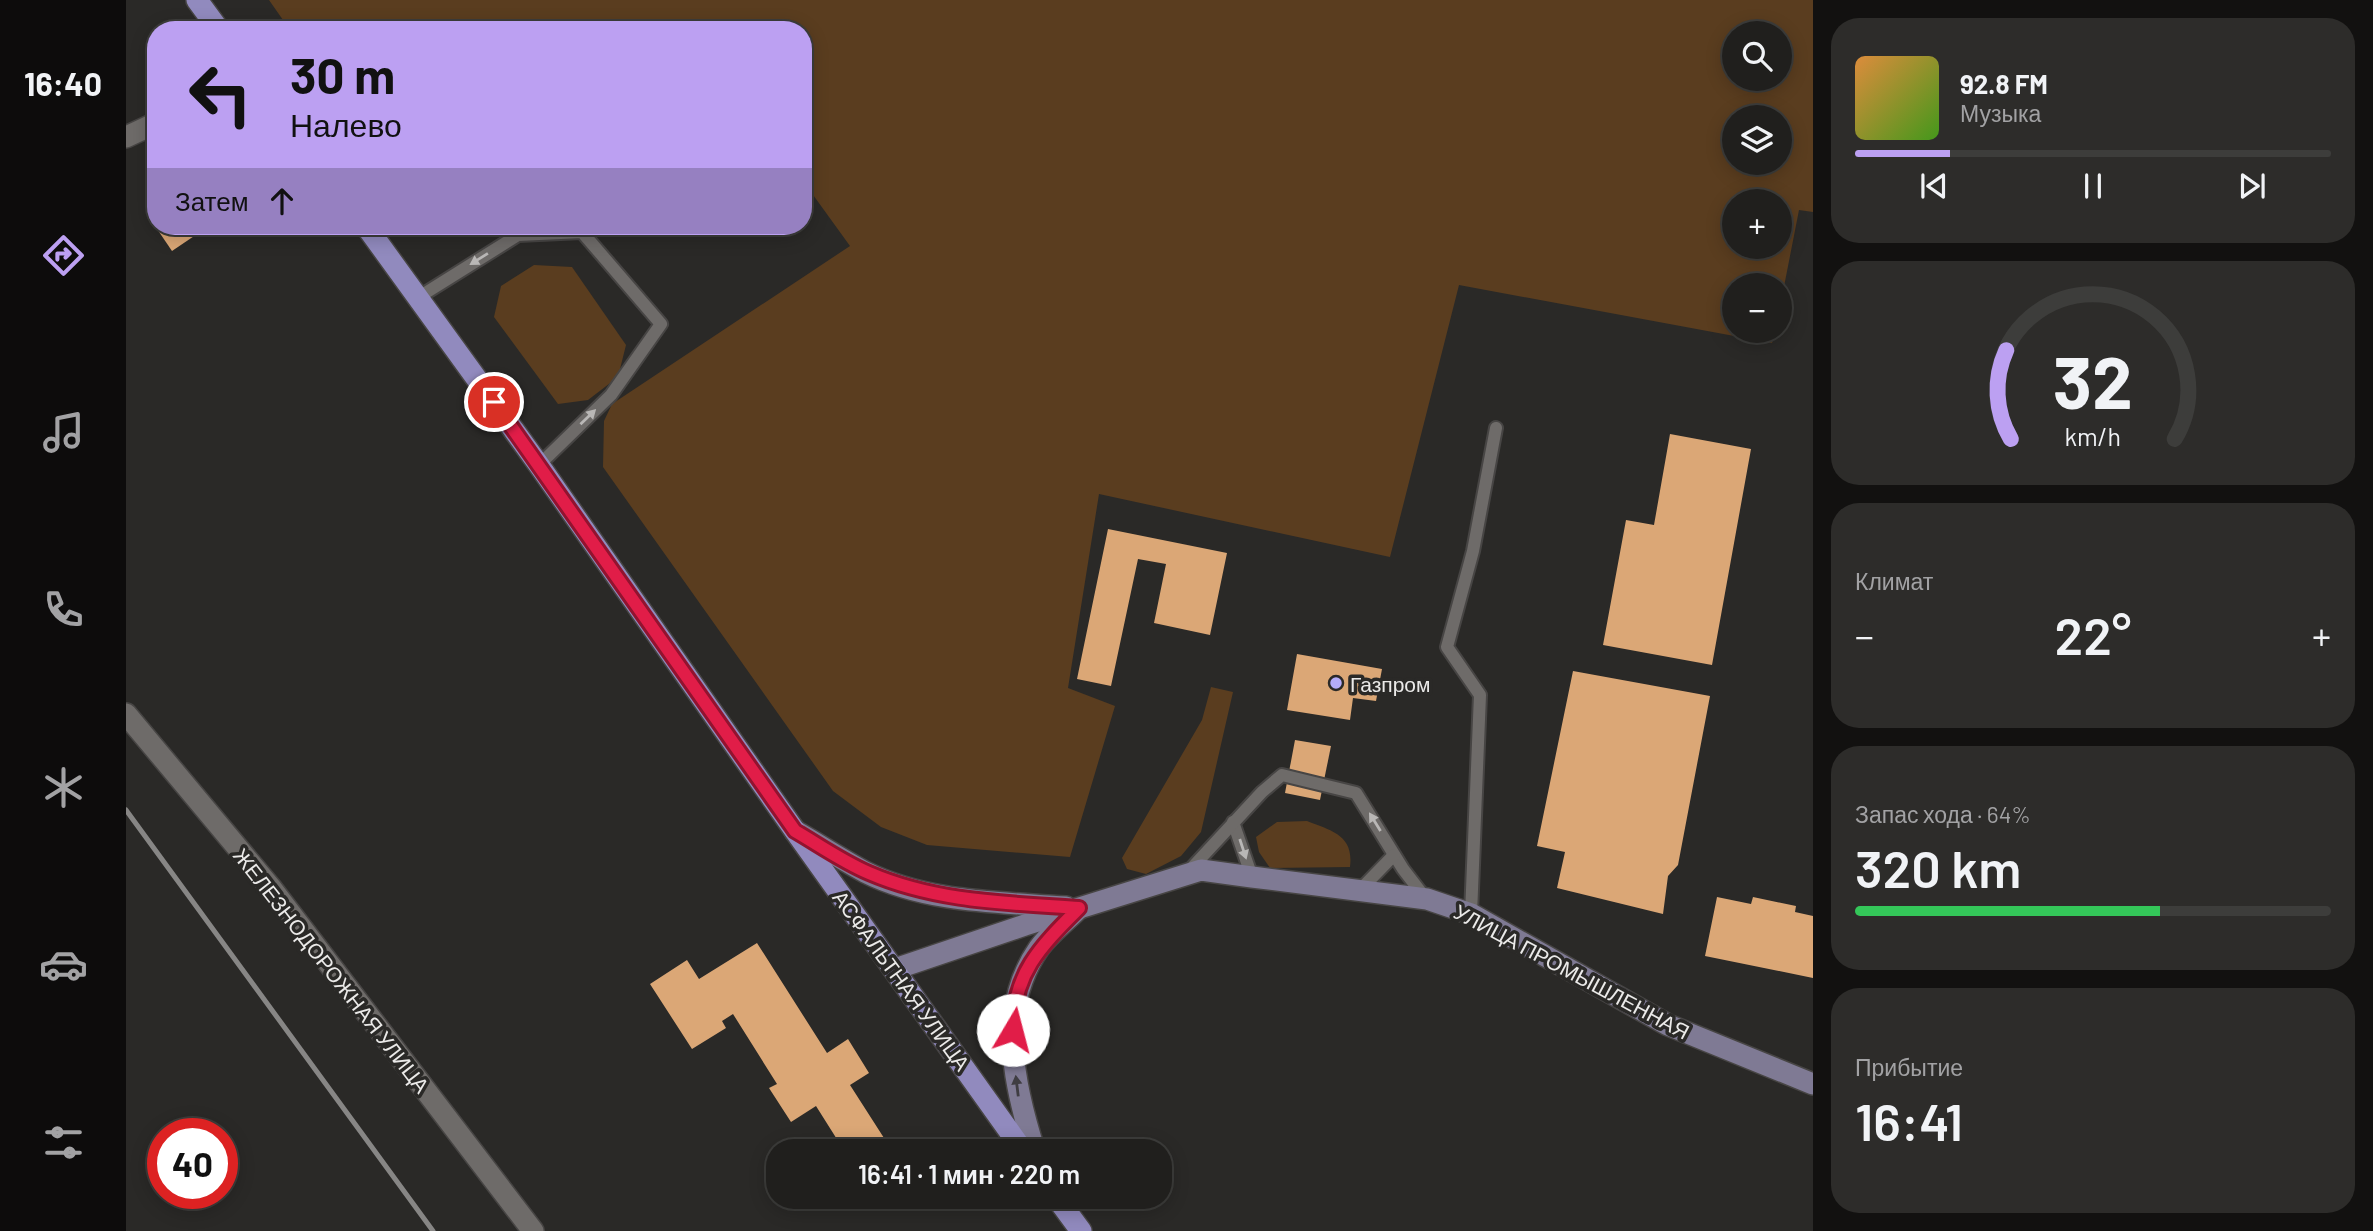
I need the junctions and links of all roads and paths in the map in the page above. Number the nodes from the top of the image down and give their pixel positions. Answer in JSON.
{"nodes":[{"id":1,"x":197,"y":0,"type":"edge"},
{"id":2,"x":212,"y":21,"type":"edge"},
{"id":3,"x":147,"y":127,"type":"edge"},
{"id":4,"x":126,"y":137,"type":"edge"},
{"id":5,"x":373,"y":235,"type":"edge"},
{"id":6,"x":518,"y":235,"type":"edge"},
{"id":7,"x":585,"y":235,"type":"edge"},
{"id":8,"x":419,"y":297,"type":"junction"},
{"id":9,"x":1496,"y":428,"type":"dead end"},
{"id":10,"x":539,"y":464,"type":"junction"},
{"id":11,"x":126,"y":714,"type":"edge"},
{"id":12,"x":1233,"y":822,"type":"junction"},
{"id":13,"x":795,"y":831,"type":"junction"},
{"id":14,"x":1395,"y":855,"type":"junction"},
{"id":15,"x":1185,"y":875,"type":"junction"},
{"id":16,"x":1252,"y":877,"type":"junction"},
{"id":17,"x":1360,"y":890,"type":"junction"},
{"id":18,"x":1427,"y":899,"type":"junction"},
{"id":19,"x":1079,"y":908,"type":"junction"},
{"id":20,"x":1471,"y":914,"type":"junction"},
{"id":21,"x":895,"y":969,"type":"junction"},
{"id":22,"x":1813,"y":1084,"type":"edge"},
{"id":23,"x":1015,"y":1139,"type":"edge"},
{"id":24,"x":1031,"y":1139,"type":"edge"},
{"id":25,"x":1065,"y":1209,"type":"edge"},
{"id":26,"x":533,"y":1231,"type":"edge"},
{"id":27,"x":1082,"y":1231,"type":"edge"}],
"edges":[{"from":1,"to":2,"type":"main road"},
{"from":3,"to":4,"type":"street"},
{"from":5,"to":8,"type":"main road","name":"АСФАЛЬТНАЯ УЛИЦА"},
{"from":6,"to":8,"type":"lane","one_way":true},
{"from":10,"to":7,"type":"lane","one_way":true},
{"from":8,"to":10,"type":"main road","name":"АСФАЛЬТНАЯ УЛИЦА"},
{"from":9,"to":20,"type":"lane"},
{"from":10,"to":13,"type":"main road","name":"АСФАЛЬТНАЯ УЛИЦА"},
{"from":11,"to":26,"type":"street","name":"ЖЕЛЕЗНОДОРОЖНАЯ УЛИЦА"},
{"from":14,"to":12,"type":"lane","one_way":true},
{"from":12,"to":15,"type":"lane"},
{"from":12,"to":16,"type":"lane","one_way":true},
{"from":13,"to":19,"type":"street"},
{"from":13,"to":21,"type":"main road","name":"АСФАЛЬТНАЯ УЛИЦА"},
{"from":14,"to":17,"type":"lane"},
{"from":14,"to":18,"type":"lane"},
{"from":15,"to":16,"type":"street","name":"УЛИЦА ПРОМЫШЛЕННАЯ"},
{"from":15,"to":19,"type":"street","name":"УЛИЦА ПРОМЫШЛЕННАЯ"},
{"from":16,"to":17,"type":"street","name":"УЛИЦА ПРОМЫШЛЕННАЯ"},
{"from":17,"to":18,"type":"street","name":"УЛИЦА ПРОМЫШЛЕННАЯ"},
{"from":18,"to":20,"type":"street","name":"УЛИЦА ПРОМЫШЛЕННАЯ"},
{"from":19,"to":21,"type":"street","name":"УЛИЦА ПРОМЫШЛЕННАЯ"},
{"from":24,"to":19,"type":"street","one_way":true},
{"from":20,"to":22,"type":"street","name":"УЛИЦА ПРОМЫШЛЕННАЯ"},
{"from":21,"to":23,"type":"main road","name":"АСФАЛЬТНАЯ УЛИЦА"},
{"from":25,"to":27,"type":"main road"}]}
